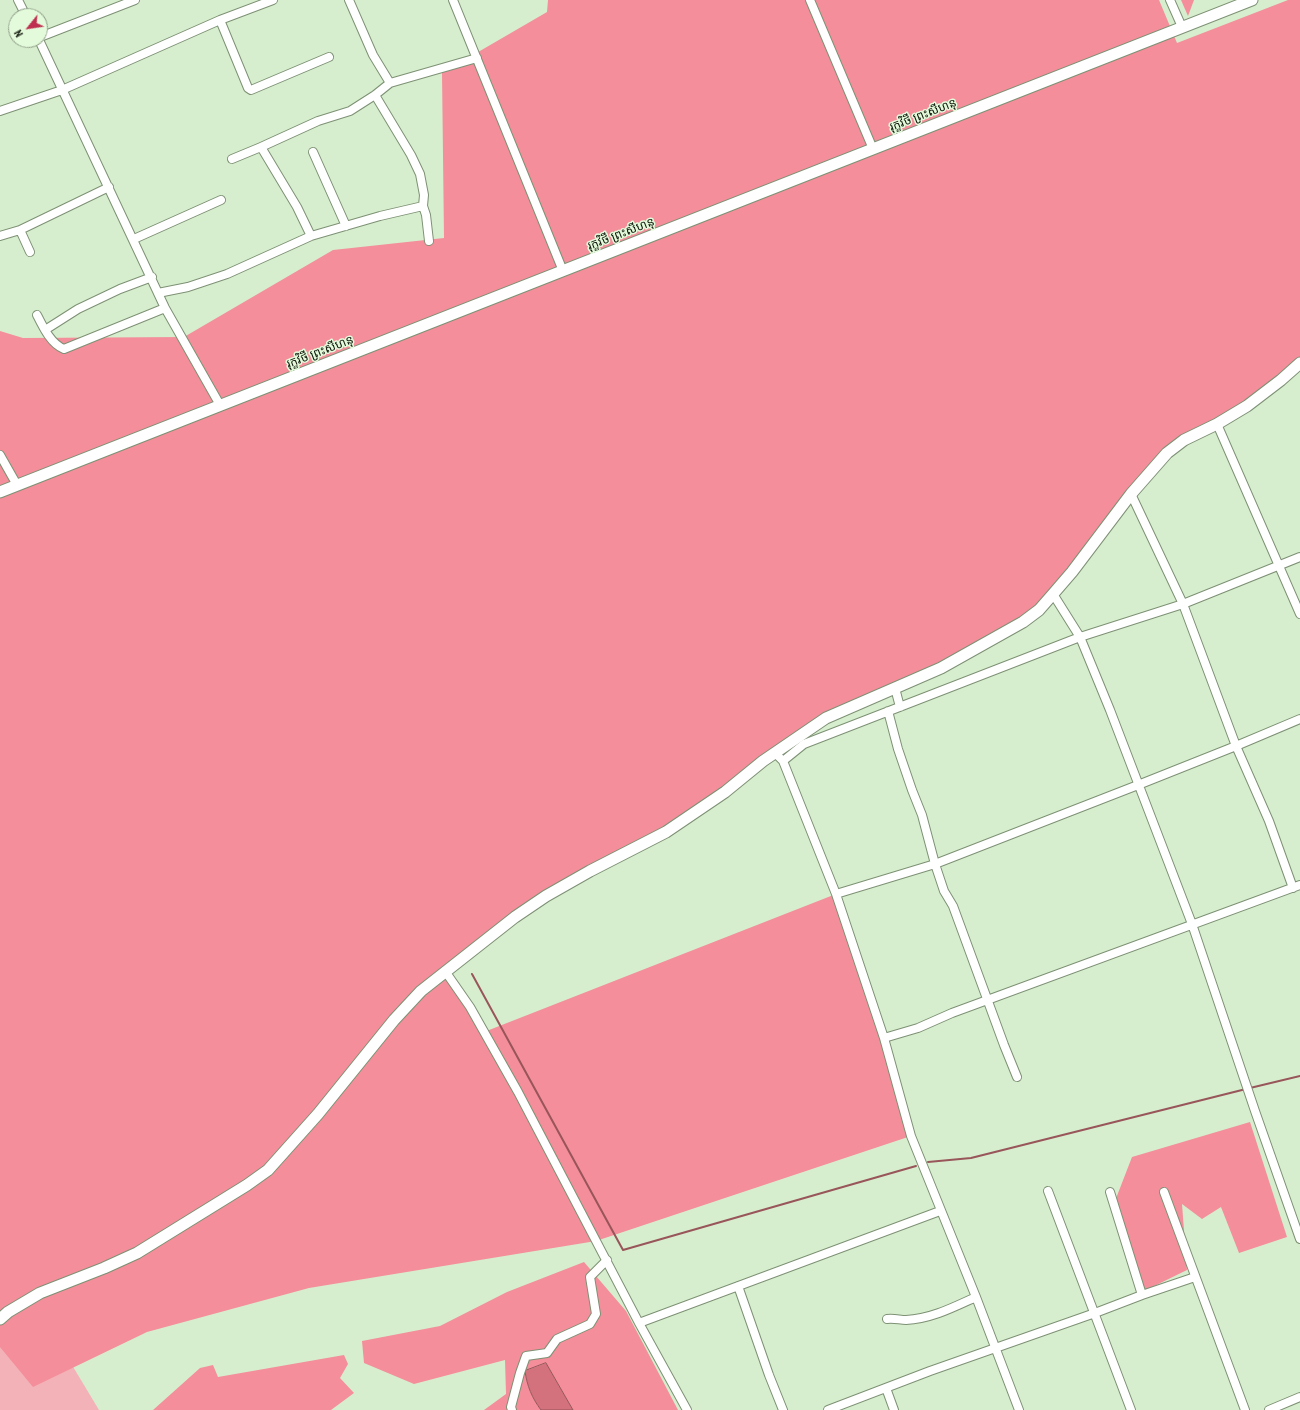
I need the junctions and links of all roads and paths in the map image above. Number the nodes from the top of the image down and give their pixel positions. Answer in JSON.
{"nodes":[{"id":1,"x":135,"y":0,"type":"edge"},
{"id":2,"x":273,"y":0,"type":"edge"},
{"id":3,"x":349,"y":0,"type":"edge"},
{"id":4,"x":453,"y":0,"type":"edge"},
{"id":5,"x":810,"y":0,"type":"edge"},
{"id":6,"x":1170,"y":0,"type":"edge"},
{"id":7,"x":1252,"y":0,"type":"edge"},
{"id":8,"x":220,"y":20,"type":"junction"},
{"id":9,"x":1182,"y":27,"type":"junction"},
{"id":10,"x":48,"y":36,"type":"edge"},
{"id":11,"x":44,"y":48,"type":"edge"},
{"id":12,"x":329,"y":57,"type":"dead end"},
{"id":13,"x":477,"y":58,"type":"junction"},
{"id":14,"x":390,"y":83,"type":"junction"},
{"id":15,"x":62,"y":90,"type":"junction"},
{"id":16,"x":375,"y":95,"type":"junction"},
{"id":17,"x":0,"y":110,"type":"edge"},
{"id":18,"x":261,"y":147,"type":"junction"},
{"id":19,"x":873,"y":149,"type":"junction"},
{"id":20,"x":313,"y":152,"type":"dead end"},
{"id":21,"x":232,"y":159,"type":"dead end"},
{"id":22,"x":109,"y":187,"type":"junction"},
{"id":23,"x":221,"y":200,"type":"dead end"},
{"id":24,"x":423,"y":206,"type":"junction"},
{"id":25,"x":346,"y":226,"type":"junction"},
{"id":26,"x":20,"y":230,"type":"junction"},
{"id":27,"x":0,"y":236,"type":"edge"},
{"id":28,"x":310,"y":236,"type":"junction"},
{"id":29,"x":134,"y":240,"type":"junction"},
{"id":30,"x":429,"y":241,"type":"dead end"},
{"id":31,"x":30,"y":252,"type":"dead end"},
{"id":32,"x":563,"y":271,"type":"junction"},
{"id":33,"x":152,"y":277,"type":"junction"},
{"id":34,"x":158,"y":293,"type":"junction"},
{"id":35,"x":165,"y":308,"type":"junction"},
{"id":36,"x":37,"y":316,"type":"dead end"},
{"id":37,"x":45,"y":330,"type":"junction"},
{"id":38,"x":1300,"y":363,"type":"edge"},
{"id":39,"x":220,"y":405,"type":"junction"},
{"id":40,"x":1217,"y":424,"type":"junction"},
{"id":41,"x":0,"y":455,"type":"edge"},
{"id":42,"x":17,"y":485,"type":"junction"},
{"id":43,"x":0,"y":492,"type":"edge"},
{"id":44,"x":1132,"y":494,"type":"junction"},
{"id":45,"x":1300,"y":557,"type":"edge"},
{"id":46,"x":1279,"y":565,"type":"junction"},
{"id":47,"x":1054,"y":594,"type":"junction"},
{"id":48,"x":1183,"y":604,"type":"junction"},
{"id":49,"x":1300,"y":614,"type":"edge"},
{"id":50,"x":1080,"y":636,"type":"junction"},
{"id":51,"x":895,"y":688,"type":"junction"},
{"id":52,"x":900,"y":707,"type":"junction"},
{"id":53,"x":888,"y":711,"type":"junction"},
{"id":54,"x":1300,"y":719,"type":"edge"},
{"id":55,"x":1236,"y":746,"type":"junction"},
{"id":56,"x":775,"y":753,"type":"junction"},
{"id":57,"x":783,"y":761,"type":"junction"},
{"id":58,"x":1138,"y":785,"type":"junction"},
{"id":59,"x":935,"y":864,"type":"junction"},
{"id":60,"x":1297,"y":886,"type":"edge"},
{"id":61,"x":836,"y":894,"type":"junction"},
{"id":62,"x":1192,"y":924,"type":"junction"},
{"id":63,"x":445,"y":971,"type":"junction"},
{"id":64,"x":988,"y":1001,"type":"junction"},
{"id":65,"x":884,"y":1038,"type":"junction"},
{"id":66,"x":1017,"y":1077,"type":"dead end"},
{"id":67,"x":1048,"y":1191,"type":"dead end"},
{"id":68,"x":1110,"y":1192,"type":"dead end"},
{"id":69,"x":1164,"y":1192,"type":"dead end"},
{"id":70,"x":940,"y":1211,"type":"junction"},
{"id":71,"x":1299,"y":1233,"type":"edge"},
{"id":72,"x":607,"y":1260,"type":"junction"},
{"id":73,"x":1195,"y":1277,"type":"junction"},
{"id":74,"x":738,"y":1286,"type":"junction"},
{"id":75,"x":1142,"y":1295,"type":"junction"},
{"id":76,"x":976,"y":1297,"type":"junction"},
{"id":77,"x":1095,"y":1313,"type":"junction"},
{"id":78,"x":0,"y":1319,"type":"edge"},
{"id":79,"x":887,"y":1319,"type":"dead end"},
{"id":80,"x":639,"y":1323,"type":"junction"},
{"id":81,"x":995,"y":1348,"type":"junction"},
{"id":82,"x":886,"y":1388,"type":"junction"},
{"id":83,"x":1300,"y":1398,"type":"edge"},
{"id":84,"x":512,"y":1410,"type":"edge"},
{"id":85,"x":687,"y":1410,"type":"edge"},
{"id":86,"x":783,"y":1410,"type":"edge"},
{"id":87,"x":828,"y":1410,"type":"edge"},
{"id":88,"x":894,"y":1410,"type":"edge"},
{"id":89,"x":1019,"y":1410,"type":"edge"},
{"id":90,"x":1131,"y":1410,"type":"edge"},
{"id":91,"x":1244,"y":1410,"type":"edge"},
{"id":92,"x":1269,"y":1410,"type":"edge"}],
"edges":[{"from":1,"to":10,"type":"street"},
{"from":2,"to":8,"type":"street"},
{"from":3,"to":14,"type":"street"},
{"from":4,"to":13,"type":"street"},
{"from":5,"to":19,"type":"street"},
{"from":6,"to":9,"type":"street"},
{"from":7,"to":9,"type":"main road","name":"រុក្ខវិថី ព្រះសីហនុ"},
{"from":8,"to":12,"type":"street"},
{"from":8,"to":15,"type":"street"},
{"from":9,"to":19,"type":"main road","name":"រុក្ខវិថី ព្រះសីហនុ"},
{"from":11,"to":15,"type":"street"},
{"from":13,"to":14,"type":"street"},
{"from":13,"to":32,"type":"street"},
{"from":14,"to":16,"type":"street"},
{"from":15,"to":17,"type":"street"},
{"from":15,"to":22,"type":"street"},
{"from":16,"to":18,"type":"street"},
{"from":16,"to":24,"type":"street"},
{"from":18,"to":21,"type":"street"},
{"from":18,"to":28,"type":"street"},
{"from":19,"to":32,"type":"main road","name":"រុក្ខវិថី ព្រះសីហនុ"},
{"from":20,"to":25,"type":"street"},
{"from":22,"to":26,"type":"street"},
{"from":22,"to":29,"type":"street"},
{"from":23,"to":29,"type":"street"},
{"from":24,"to":25,"type":"street"},
{"from":24,"to":30,"type":"street"},
{"from":25,"to":28,"type":"street"},
{"from":26,"to":27,"type":"street"},
{"from":26,"to":31,"type":"street"},
{"from":28,"to":34,"type":"street"},
{"from":29,"to":33,"type":"street"},
{"from":32,"to":39,"type":"main road","name":"រុក្ខវិថី ព្រះសីហនុ"},
{"from":33,"to":34,"type":"street"},
{"from":33,"to":37,"type":"street"},
{"from":34,"to":35,"type":"street"},
{"from":35,"to":37,"type":"street"},
{"from":35,"to":39,"type":"street"},
{"from":36,"to":37,"type":"street"},
{"from":38,"to":40,"type":"main road"},
{"from":39,"to":42,"type":"main road","name":"រុក្ខវិថី ព្រះសីហនុ"},
{"from":40,"to":44,"type":"main road"},
{"from":40,"to":46,"type":"street"},
{"from":41,"to":42,"type":"street"},
{"from":42,"to":43,"type":"main road","name":"រុក្ខវិថី ព្រះសីហនុ"},
{"from":44,"to":47,"type":"main road"},
{"from":44,"to":48,"type":"street"},
{"from":45,"to":46,"type":"street"},
{"from":46,"to":48,"type":"street"},
{"from":46,"to":49,"type":"street"},
{"from":47,"to":50,"type":"street"},
{"from":47,"to":51,"type":"main road"},
{"from":48,"to":50,"type":"street"},
{"from":48,"to":55,"type":"street"},
{"from":50,"to":52,"type":"street"},
{"from":50,"to":58,"type":"street"},
{"from":51,"to":52,"type":"street"},
{"from":51,"to":56,"type":"main road"},
{"from":52,"to":53,"type":"street"},
{"from":53,"to":57,"type":"street"},
{"from":53,"to":59,"type":"street"},
{"from":54,"to":55,"type":"street"},
{"from":55,"to":58,"type":"street"},
{"from":55,"to":60,"type":"street"},
{"from":56,"to":57,"type":"street"},
{"from":56,"to":63,"type":"main road"},
{"from":57,"to":61,"type":"street"},
{"from":58,"to":59,"type":"street"},
{"from":58,"to":62,"type":"street"},
{"from":59,"to":61,"type":"street"},
{"from":59,"to":64,"type":"street"},
{"from":60,"to":62,"type":"street"},
{"from":61,"to":65,"type":"street"},
{"from":62,"to":64,"type":"street"},
{"from":62,"to":71,"type":"street"},
{"from":63,"to":72,"type":"street"},
{"from":63,"to":78,"type":"main road"},
{"from":64,"to":65,"type":"street"},
{"from":64,"to":66,"type":"street"},
{"from":65,"to":70,"type":"street"},
{"from":67,"to":77,"type":"street"},
{"from":68,"to":75,"type":"street"},
{"from":69,"to":73,"type":"street"},
{"from":70,"to":74,"type":"street"},
{"from":70,"to":76,"type":"street"},
{"from":72,"to":80,"type":"street"},
{"from":72,"to":84,"type":"street"},
{"from":73,"to":75,"type":"street"},
{"from":73,"to":91,"type":"street"},
{"from":74,"to":80,"type":"street"},
{"from":74,"to":86,"type":"street"},
{"from":75,"to":77,"type":"street"},
{"from":76,"to":79,"type":"street"},
{"from":76,"to":81,"type":"street"},
{"from":77,"to":81,"type":"street"},
{"from":77,"to":90,"type":"street"},
{"from":80,"to":85,"type":"street"},
{"from":81,"to":82,"type":"street"},
{"from":81,"to":89,"type":"street"},
{"from":82,"to":87,"type":"street"},
{"from":82,"to":88,"type":"street"},
{"from":83,"to":92,"type":"street"}]}
